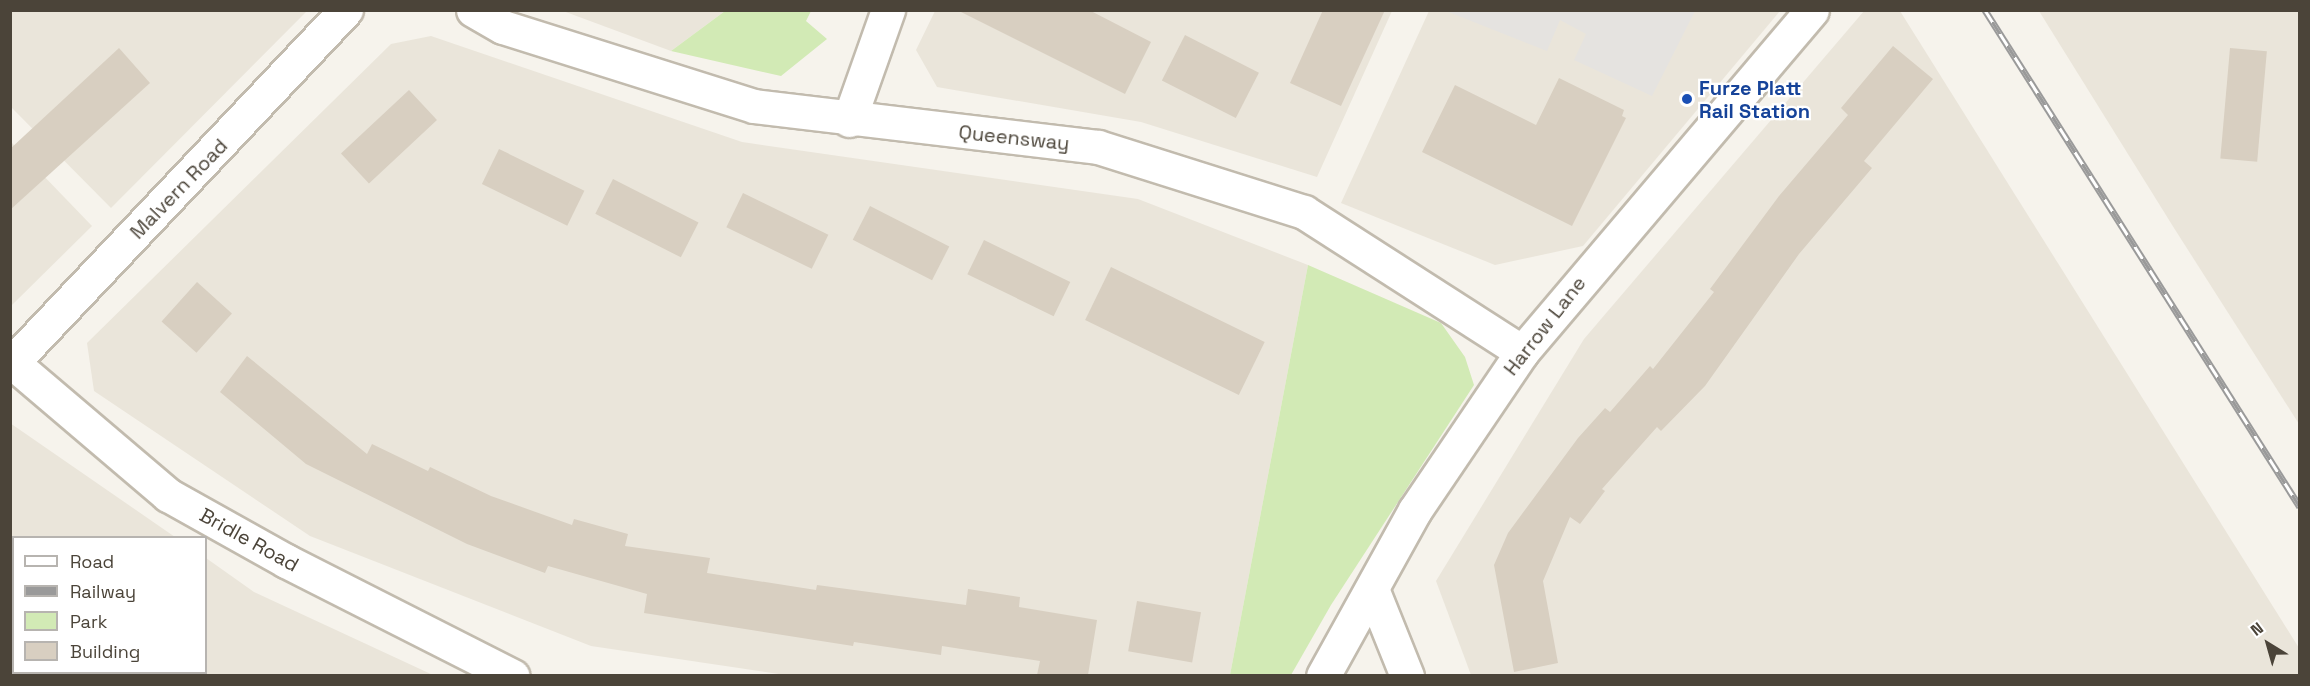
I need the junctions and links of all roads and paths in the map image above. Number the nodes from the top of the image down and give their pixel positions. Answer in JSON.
{"nodes":[{"id":1,"x":346,"y":10,"type":"edge"},
{"id":2,"x":473,"y":10,"type":"edge"},
{"id":3,"x":888,"y":10,"type":"edge"},
{"id":4,"x":1812,"y":10,"type":"edge"},
{"id":5,"x":849,"y":120,"type":"junction"},
{"id":6,"x":1522,"y":352,"type":"junction"},
{"id":7,"x":12,"y":364,"type":"edge"},
{"id":8,"x":1372,"y":589,"type":"junction"},
{"id":9,"x":513,"y":675,"type":"edge"},
{"id":10,"x":1323,"y":675,"type":"edge"},
{"id":11,"x":1407,"y":675,"type":"edge"}],
"edges":[{"from":1,"to":7,"type":"street","name":"Malvern Road"},
{"from":2,"to":5,"type":"street","name":"Queensway"},
{"from":3,"to":5,"type":"street"},
{"from":4,"to":6,"type":"street","name":"Harrow Lane"},
{"from":5,"to":6,"type":"street","name":"Queensway"},
{"from":6,"to":8,"type":"street","name":"Harrow Lane"},
{"from":7,"to":9,"type":"street","name":"Bridle Road"},
{"from":8,"to":10,"type":"street","name":"Harrow Lane"},
{"from":8,"to":11,"type":"street"}]}
